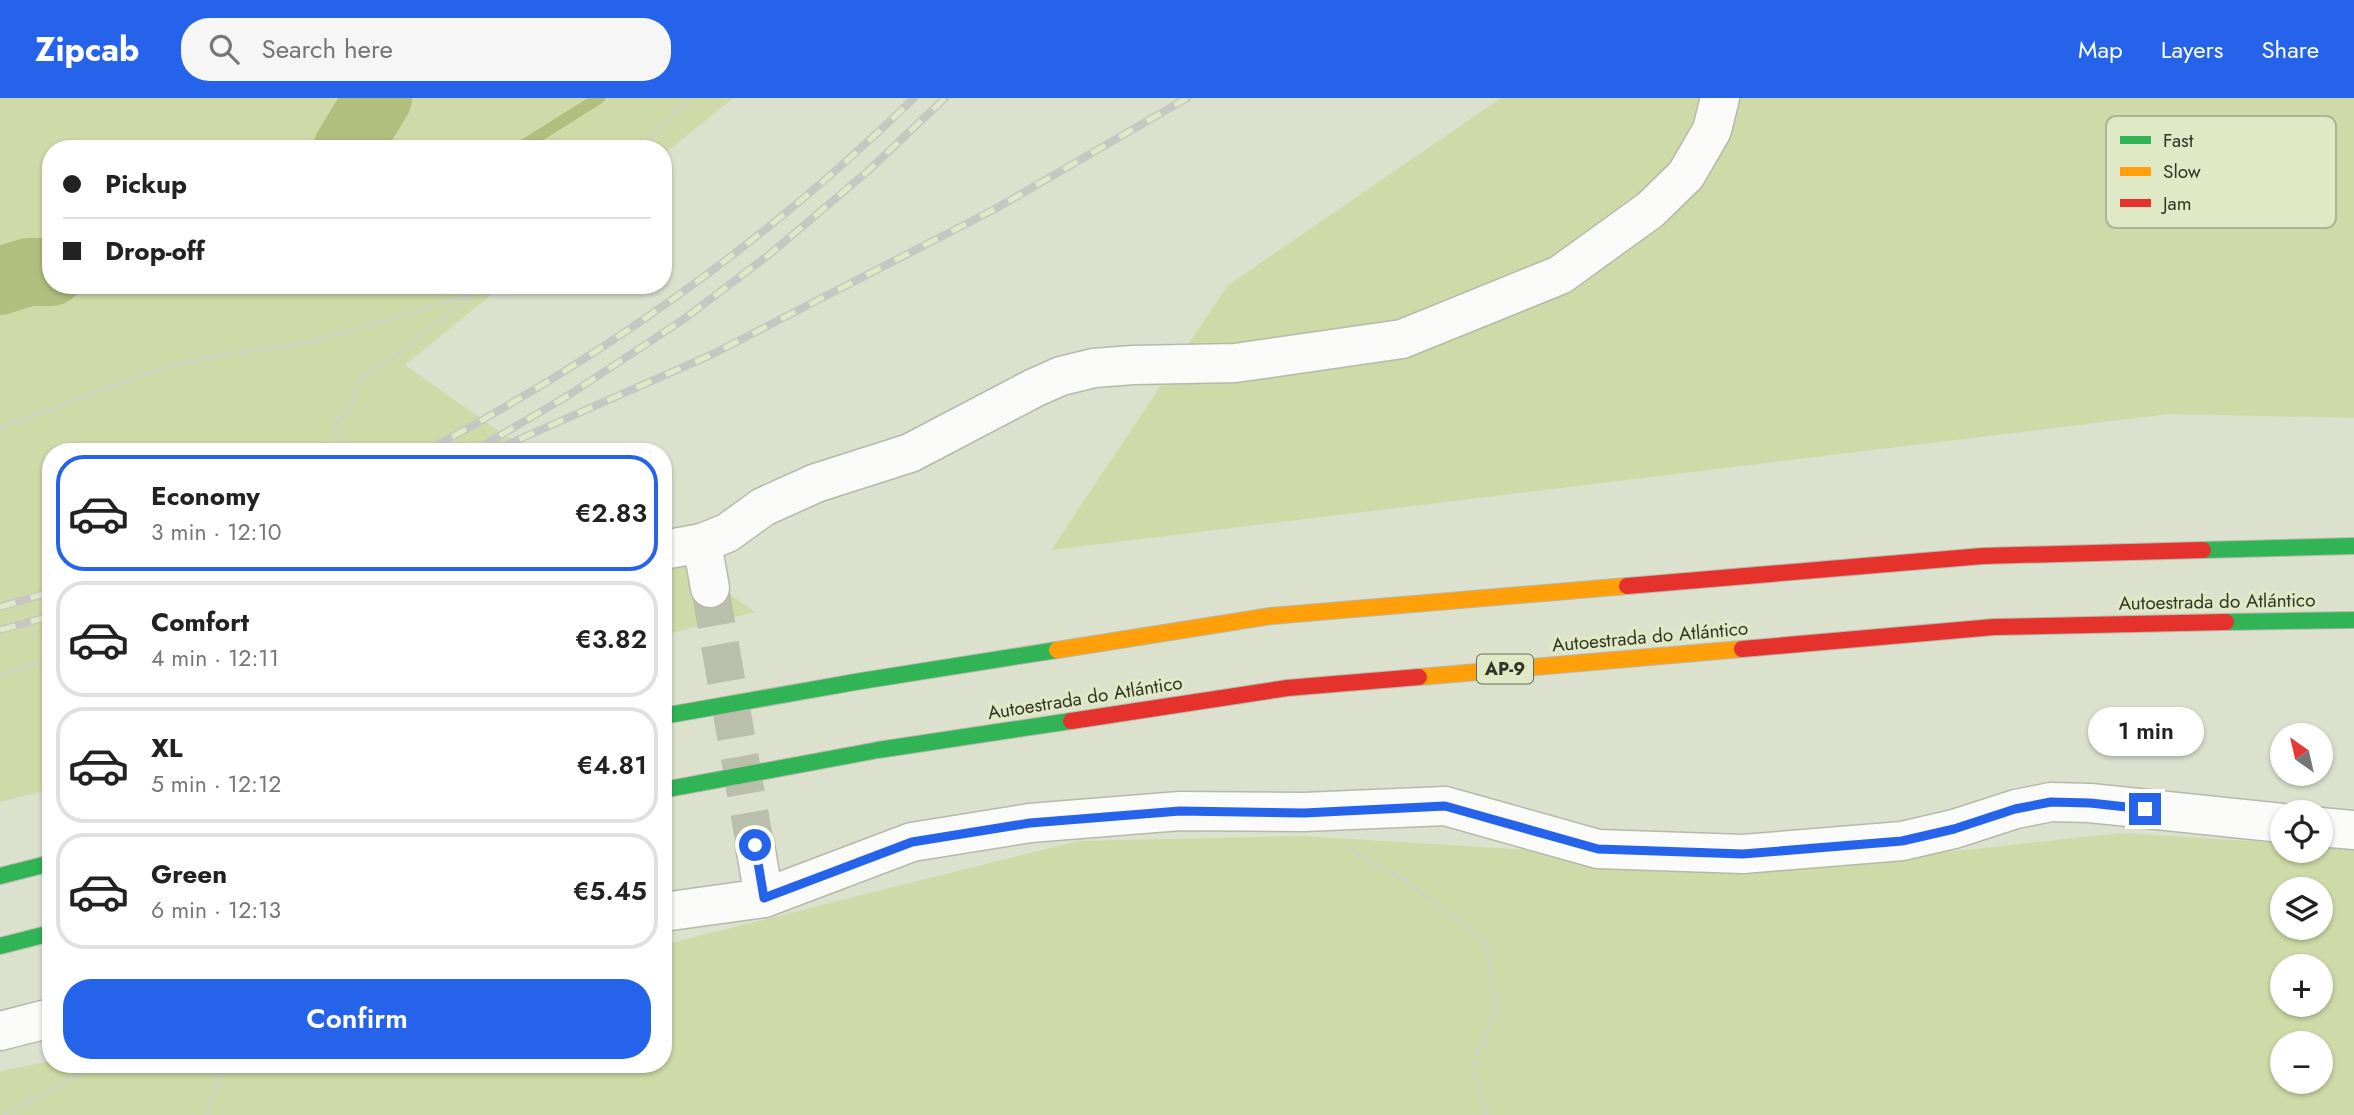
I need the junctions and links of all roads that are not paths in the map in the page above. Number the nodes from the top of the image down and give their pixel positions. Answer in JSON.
{"nodes":[{"id":1,"x":1720,"y":98,"type":"edge"},
{"id":2,"x":702,"y":543,"type":"junction"},
{"id":3,"x":2354,"y":547,"type":"edge"},
{"id":4,"x":672,"y":548,"type":"edge"},
{"id":5,"x":710,"y":587,"type":"tunnel mouth"},
{"id":6,"x":2354,"y":620,"type":"edge"},
{"id":7,"x":672,"y":714,"type":"edge"},
{"id":8,"x":672,"y":788,"type":"edge"},
{"id":9,"x":2270,"y":822,"type":"edge"},
{"id":10,"x":2333,"y":828,"type":"edge"},
{"id":11,"x":2354,"y":830,"type":"edge"},
{"id":12,"x":755,"y":845,"type":"tunnel mouth"},
{"id":13,"x":42,"y":865,"type":"edge"},
{"id":14,"x":0,"y":876,"type":"edge"},
{"id":15,"x":764,"y":898,"type":"junction"},
{"id":16,"x":672,"y":911,"type":"edge"},
{"id":17,"x":42,"y":935,"type":"edge"},
{"id":18,"x":0,"y":946,"type":"edge"},
{"id":19,"x":42,"y":1020,"type":"edge"},
{"id":20,"x":0,"y":1031,"type":"edge"}],
"edges":[{"from":1,"to":2,"type":"street"},
{"from":2,"to":4,"type":"street"},
{"from":2,"to":5,"type":"street"},
{"from":3,"to":7,"type":"highway"},
{"from":6,"to":8,"type":"highway","name":"Autoestrada do Atlántico","number":"AP-9"},
{"from":9,"to":15,"type":"street"},
{"from":10,"to":11,"type":"street"},
{"from":12,"to":15,"type":"street"},
{"from":13,"to":14,"type":"highway"},
{"from":15,"to":16,"type":"street"},
{"from":17,"to":18,"type":"highway"},
{"from":19,"to":20,"type":"street"}]}
